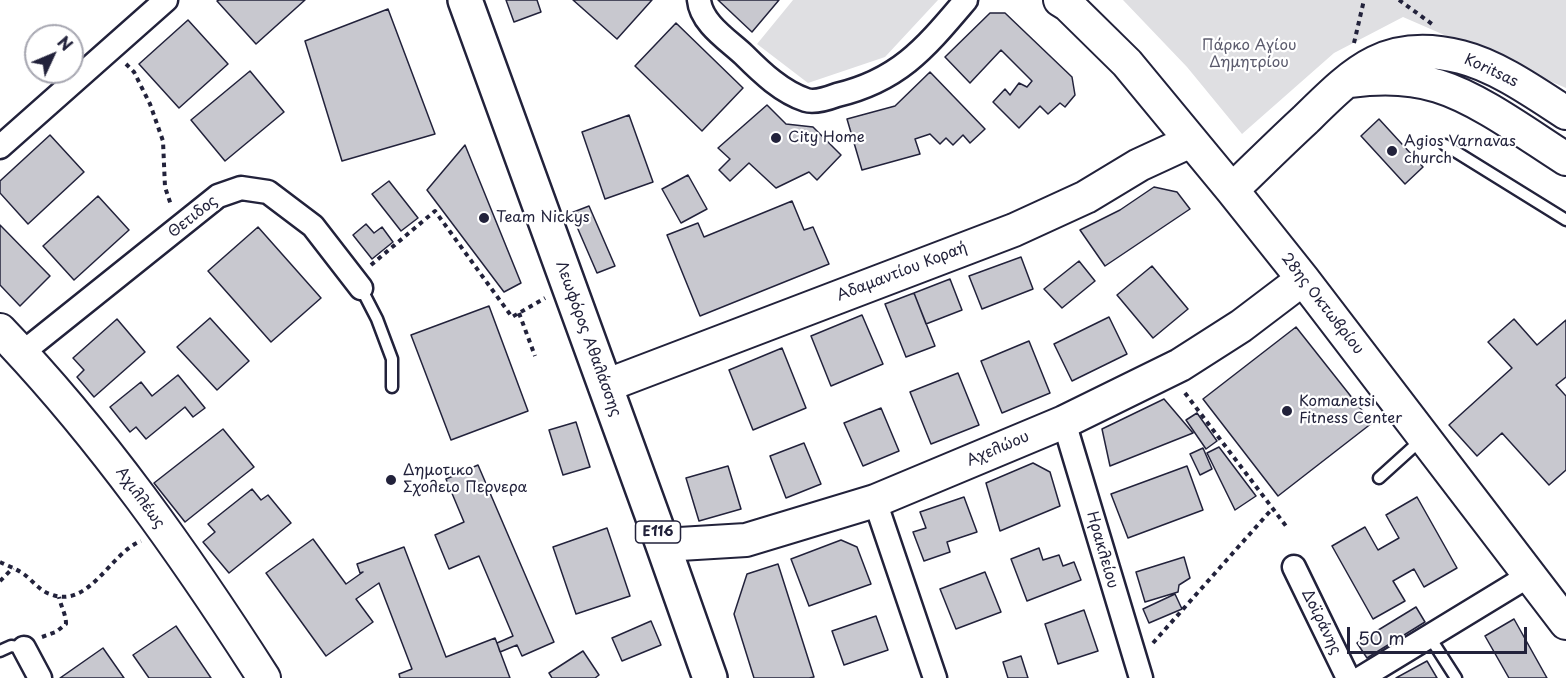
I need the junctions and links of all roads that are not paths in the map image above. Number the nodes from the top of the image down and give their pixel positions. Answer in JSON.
{"nodes":[{"id":1,"x":166,"y":0,"type":"edge"},
{"id":2,"x":465,"y":0,"type":"edge"},
{"id":3,"x":699,"y":0,"type":"edge"},
{"id":4,"x":966,"y":0,"type":"edge"},
{"id":5,"x":1060,"y":0,"type":"edge"},
{"id":6,"x":1344,"y":82,"type":"junction"},
{"id":7,"x":1566,"y":112,"type":"edge"},
{"id":8,"x":1191,"y":141,"type":"junction"},
{"id":9,"x":1445,"y":145,"type":"dead end"},
{"id":10,"x":0,"y":147,"type":"edge"},
{"id":11,"x":1566,"y":159,"type":"edge"},
{"id":12,"x":1232,"y":190,"type":"junction"},
{"id":13,"x":1566,"y":220,"type":"edge"},
{"id":14,"x":1303,"y":279,"type":"junction"},
{"id":15,"x":358,"y":284,"type":"joint"},
{"id":16,"x":0,"y":330,"type":"edge"},
{"id":17,"x":22,"y":353,"type":"junction"},
{"id":18,"x":605,"y":386,"type":"junction"},
{"id":19,"x":392,"y":387,"type":"dead end"},
{"id":20,"x":1064,"y":422,"type":"junction"},
{"id":21,"x":1424,"y":438,"type":"junction"},
{"id":22,"x":1379,"y":478,"type":"dead end"},
{"id":23,"x":875,"y":501,"type":"junction"},
{"id":24,"x":663,"y":545,"type":"junction"},
{"id":25,"x":1294,"y":567,"type":"dead end"},
{"id":26,"x":1530,"y":575,"type":"junction"},
{"id":27,"x":1566,"y":623,"type":"edge"},
{"id":28,"x":1429,"y":636,"type":"junction"},
{"id":29,"x":24,"y":648,"type":"joint"},
{"id":30,"x":0,"y":651,"type":"edge"},
{"id":31,"x":1138,"y":670,"type":"edge"},
{"id":32,"x":40,"y":678,"type":"edge"},
{"id":33,"x":264,"y":678,"type":"edge"},
{"id":34,"x":710,"y":678,"type":"edge"},
{"id":35,"x":935,"y":678,"type":"edge"},
{"id":36,"x":1348,"y":678,"type":"edge"},
{"id":37,"x":1361,"y":678,"type":"edge"},
{"id":38,"x":1456,"y":678,"type":"edge"}],
"edges":[{"from":1,"to":10,"type":"street"},
{"from":2,"to":18,"type":"main road","name":"Λεωφόρος Αθαλάσσης","number":"E116"},
{"from":3,"to":4,"type":"street"},
{"from":5,"to":8,"type":"street","name":"28ης Οκτωβρίου"},
{"from":6,"to":7,"type":"street","name":"Koritsas"},
{"from":6,"to":11,"type":"street"},
{"from":6,"to":12,"type":"street","name":"Koritsas"},
{"from":8,"to":12,"type":"street","name":"28ης Οκτωβρίου"},
{"from":8,"to":18,"type":"street","name":"Αδαμαντίου Κοραή"},
{"from":9,"to":13,"type":"lane"},
{"from":12,"to":14,"type":"street","name":"28ης Οκτωβρίου"},
{"from":14,"to":20,"type":"street","name":"Αχελώου"},
{"from":14,"to":21,"type":"street","name":"28ης Οκτωβρίου"},
{"from":15,"to":17,"type":"street","name":"Θετιδος"},
{"from":15,"to":19,"type":"lane"},
{"from":16,"to":17,"type":"street","name":"Αχιλλέως"},
{"from":17,"to":33,"type":"street","name":"Αχιλλέως"},
{"from":18,"to":24,"type":"main road","name":"Λεωφόρος Αθαλάσσης","number":"E116"},
{"from":20,"to":23,"type":"street","name":"Αχελώου"},
{"from":20,"to":31,"type":"street","name":"Ηρακλείου"},
{"from":21,"to":22,"type":"lane"},
{"from":21,"to":26,"type":"street","name":"28ης Οκτωβρίου"},
{"from":23,"to":24,"type":"street","name":"Αχελώου"},
{"from":23,"to":35,"type":"street"},
{"from":24,"to":34,"type":"main road","name":"Λεωφόρος Αθαλάσσης","number":"E116"},
{"from":25,"to":36,"type":"street","name":"Δοϊράνης"},
{"from":26,"to":27,"type":"street","name":"28ης Οκτωβρίου"},
{"from":26,"to":28,"type":"street"},
{"from":28,"to":37,"type":"street"},
{"from":28,"to":38,"type":"lane"},
{"from":29,"to":30,"type":"lane"},
{"from":29,"to":32,"type":"street"}]}
